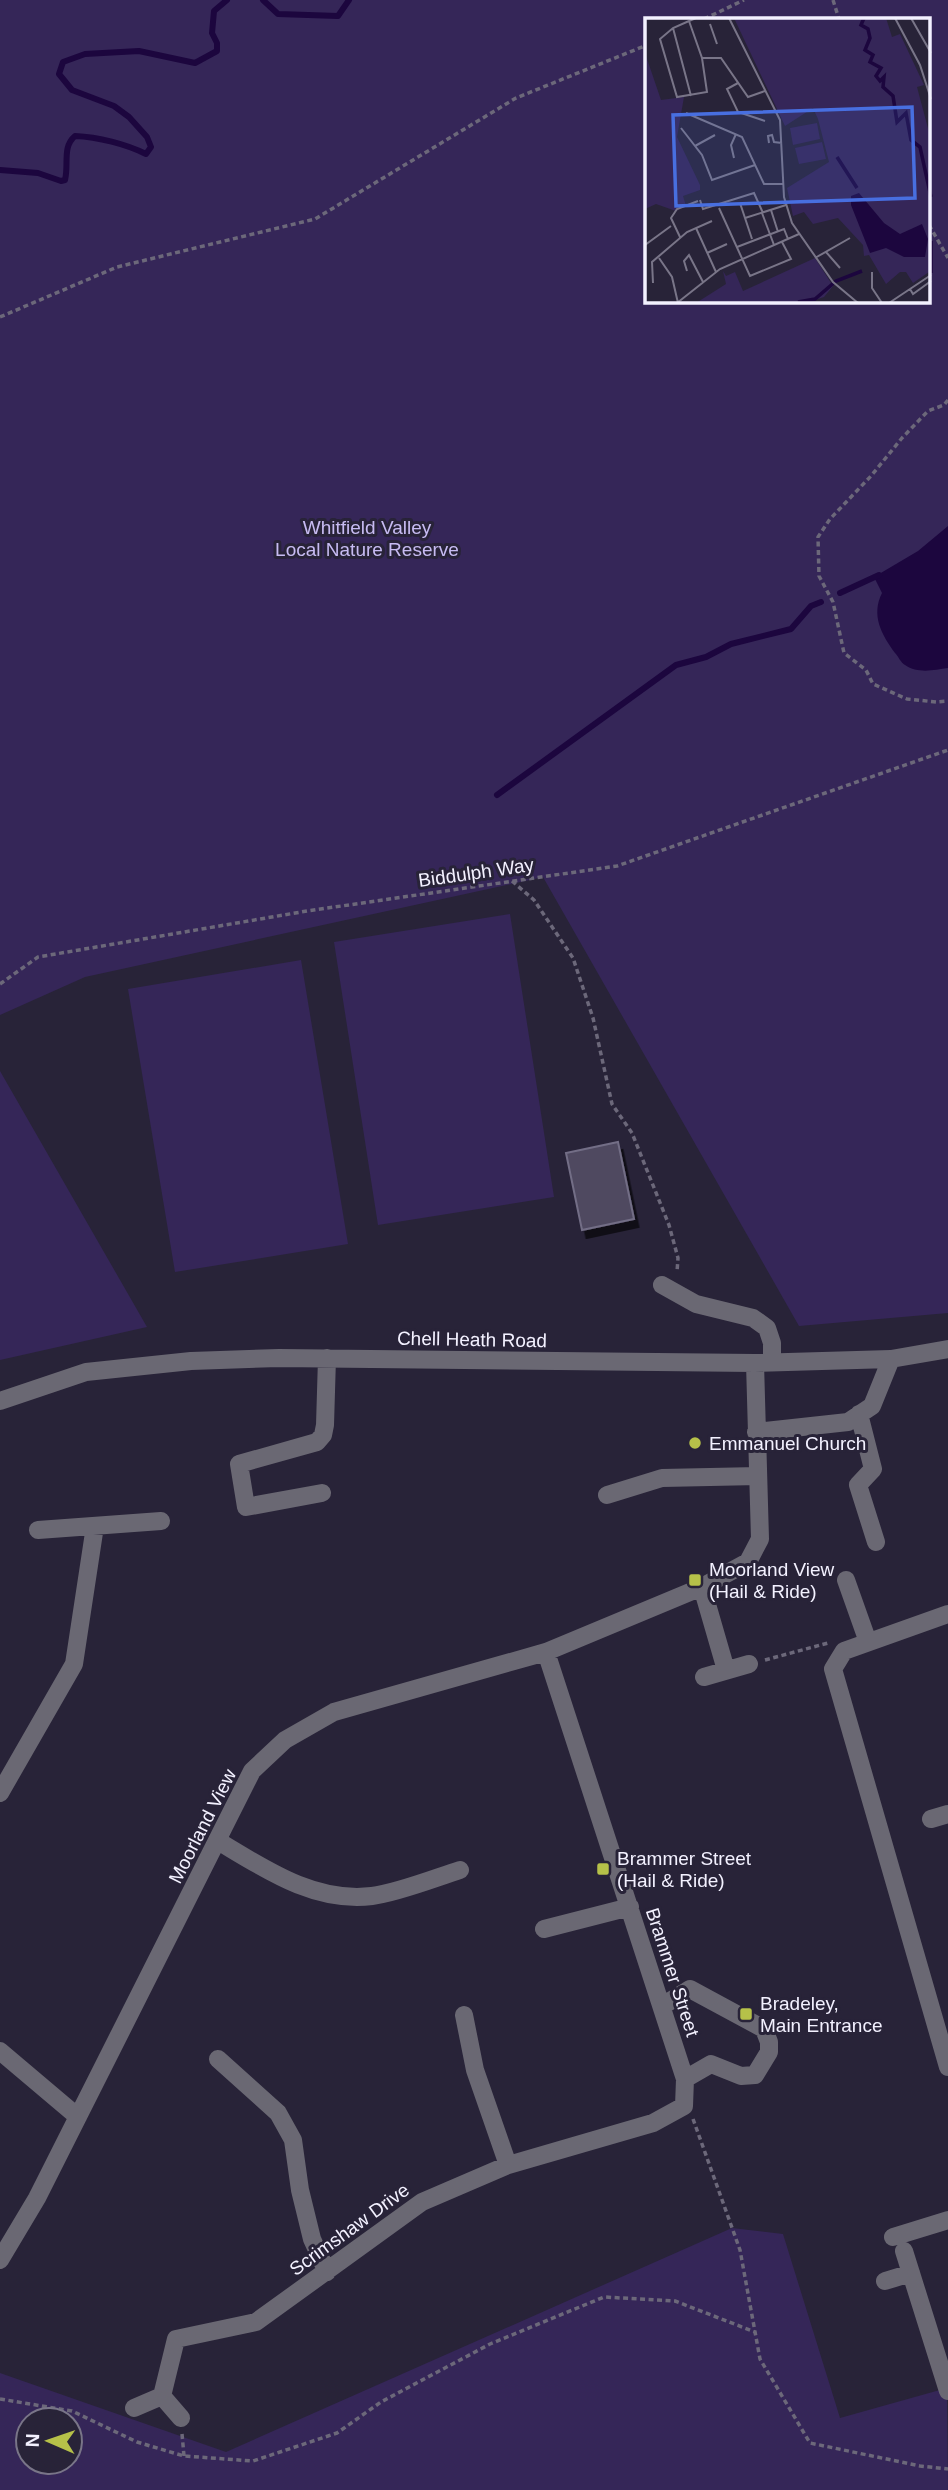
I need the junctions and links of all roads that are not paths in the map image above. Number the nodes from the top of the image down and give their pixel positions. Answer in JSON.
{"nodes":[{"id":1,"x":669,"y":1288,"type":"road end"},
{"id":2,"x":948,"y":1349,"type":"edge"},
{"id":3,"x":327,"y":1358,"type":"junction"},
{"id":4,"x":891,"y":1359,"type":"junction"},
{"id":5,"x":764,"y":1362,"type":"junction"},
{"id":6,"x":0,"y":1401,"type":"edge"},
{"id":7,"x":859,"y":1414,"type":"junction"},
{"id":8,"x":756,"y":1432,"type":"junction"},
{"id":9,"x":758,"y":1476,"type":"junction"},
{"id":10,"x":322,"y":1493,"type":"dead end"},
{"id":11,"x":607,"y":1495,"type":"dead end"},
{"id":12,"x":161,"y":1521,"type":"dead end"},
{"id":13,"x":95,"y":1526,"type":"junction"},
{"id":14,"x":38,"y":1531,"type":"dead end"},
{"id":15,"x":876,"y":1542,"type":"dead end"},
{"id":16,"x":846,"y":1580,"type":"dead end"},
{"id":17,"x":702,"y":1587,"type":"junction"},
{"id":18,"x":948,"y":1615,"type":"edge"},
{"id":19,"x":868,"y":1642,"type":"junction"},
{"id":20,"x":546,"y":1651,"type":"junction"},
{"id":21,"x":749,"y":1664,"type":"road end"},
{"id":22,"x":726,"y":1670,"type":"junction"},
{"id":23,"x":704,"y":1677,"type":"dead end"},
{"id":24,"x":0,"y":1793,"type":"edge"},
{"id":25,"x":218,"y":1841,"type":"junction"},
{"id":26,"x":460,"y":1870,"type":"dead end"},
{"id":27,"x":631,"y":1907,"type":"junction"},
{"id":28,"x":544,"y":1929,"type":"dead end"},
{"id":29,"x":662,"y":2006,"type":"junction"},
{"id":30,"x":464,"y":2015,"type":"dead end"},
{"id":31,"x":0,"y":2051,"type":"edge"},
{"id":32,"x":218,"y":2059,"type":"dead end"},
{"id":33,"x":948,"y":2067,"type":"edge"},
{"id":34,"x":685,"y":2079,"type":"junction"},
{"id":35,"x":684,"y":2102,"type":"joint"},
{"id":36,"x":78,"y":2117,"type":"junction"},
{"id":37,"x":508,"y":2165,"type":"junction"},
{"id":38,"x":948,"y":2220,"type":"edge"},
{"id":39,"x":0,"y":2260,"type":"edge"},
{"id":40,"x":327,"y":2272,"type":"junction"},
{"id":41,"x":911,"y":2273,"type":"junction"},
{"id":42,"x":886,"y":2281,"type":"dead end"},
{"id":43,"x":948,"y":2391,"type":"edge"},
{"id":44,"x":162,"y":2396,"type":"junction"},
{"id":45,"x":134,"y":2408,"type":"dead end"},
{"id":46,"x":181,"y":2418,"type":"dead end"}],
"edges":[{"from":1,"to":5,"type":"street","name":"Moorland View"},
{"from":2,"to":4,"type":"street","name":"Chell Heath Road"},
{"from":3,"to":5,"type":"street","name":"Chell Heath Road"},
{"from":3,"to":6,"type":"street","name":"Chell Heath Road"},
{"from":3,"to":10,"type":"street"},
{"from":4,"to":5,"type":"street","name":"Chell Heath Road"},
{"from":4,"to":7,"type":"street"},
{"from":5,"to":8,"type":"street","name":"Moorland View"},
{"from":7,"to":8,"type":"street"},
{"from":7,"to":15,"type":"street"},
{"from":8,"to":9,"type":"street","name":"Moorland View"},
{"from":9,"to":11,"type":"street"},
{"from":9,"to":17,"type":"street","name":"Moorland View"},
{"from":12,"to":13,"type":"street"},
{"from":13,"to":14,"type":"street"},
{"from":13,"to":24,"type":"street"},
{"from":16,"to":19,"type":"street"},
{"from":17,"to":20,"type":"street","name":"Moorland View"},
{"from":17,"to":22,"type":"street"},
{"from":18,"to":19,"type":"street"},
{"from":19,"to":33,"type":"street"},
{"from":20,"to":25,"type":"street","name":"Moorland View"},
{"from":20,"to":27,"type":"street","name":"Brammer Street"},
{"from":21,"to":22,"type":"street"},
{"from":22,"to":23,"type":"street"},
{"from":25,"to":26,"type":"street"},
{"from":25,"to":36,"type":"street","name":"Moorland View"},
{"from":27,"to":28,"type":"street"},
{"from":27,"to":29,"type":"street","name":"Brammer Street"},
{"from":29,"to":34,"type":"street","name":"Brammer Street"},
{"from":29,"to":34,"type":"street"},
{"from":30,"to":37,"type":"street"},
{"from":31,"to":36,"type":"street"},
{"from":32,"to":40,"type":"street"},
{"from":34,"to":35,"type":"street","name":"Brammer Street"},
{"from":35,"to":37,"type":"street","name":"Scrimshaw Drive"},
{"from":36,"to":39,"type":"street","name":"Moorland View"},
{"from":37,"to":40,"type":"street","name":"Scrimshaw Drive"},
{"from":38,"to":41,"type":"street"},
{"from":40,"to":44,"type":"street","name":"Scrimshaw Drive"},
{"from":41,"to":42,"type":"street"},
{"from":41,"to":43,"type":"street"},
{"from":44,"to":45,"type":"street"},
{"from":44,"to":46,"type":"street"}]}
